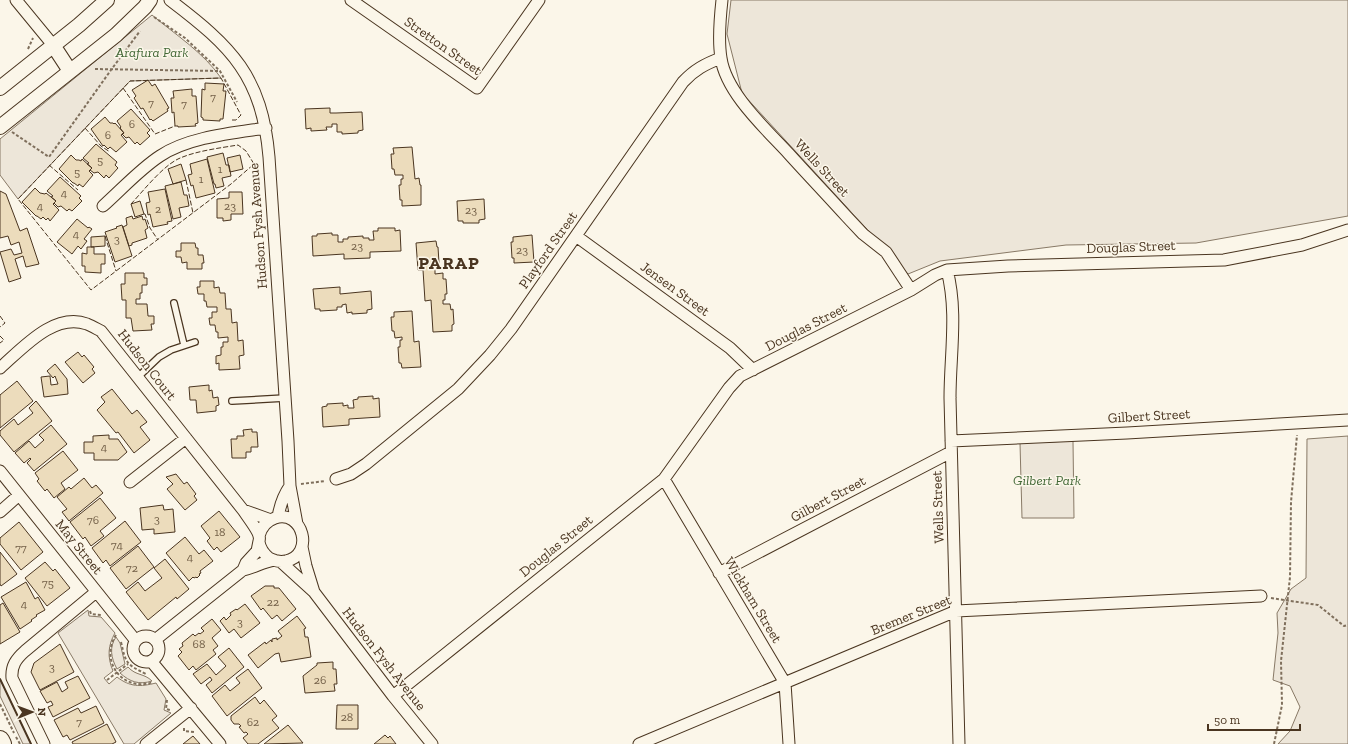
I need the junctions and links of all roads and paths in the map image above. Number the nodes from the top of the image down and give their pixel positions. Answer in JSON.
{"nodes":[{"id":1,"x":16,"y":0,"type":"edge"},
{"id":2,"x":107,"y":0,"type":"edge"},
{"id":3,"x":150,"y":0,"type":"edge"},
{"id":4,"x":170,"y":0,"type":"edge"},
{"id":5,"x":351,"y":0,"type":"edge"},
{"id":6,"x":539,"y":0,"type":"edge"},
{"id":7,"x":722,"y":0,"type":"edge"},
{"id":8,"x":152,"y":15,"type":"dead end"},
{"id":9,"x":143,"y":27,"type":"dead end"},
{"id":10,"x":53,"y":45,"type":"junction"},
{"id":11,"x":721,"y":58,"type":"junction"},
{"id":12,"x":88,"y":69,"type":"dead end"},
{"id":13,"x":111,"y":70,"type":"junction"},
{"id":14,"x":70,"y":71,"type":"junction"},
{"id":15,"x":220,"y":71,"type":"junction"},
{"id":16,"x":0,"y":88,"type":"edge"},
{"id":17,"x":237,"y":102,"type":"dead end"},
{"id":18,"x":266,"y":128,"type":"junction"},
{"id":19,"x":5,"y":129,"type":"edge"},
{"id":20,"x":103,"y":206,"type":"dead end"},
{"id":21,"x":1348,"y":230,"type":"edge"},
{"id":22,"x":576,"y":236,"type":"junction"},
{"id":23,"x":947,"y":270,"type":"junction"},
{"id":24,"x":911,"y":290,"type":"junction"},
{"id":25,"x":174,"y":303,"type":"dead end"},
{"id":26,"x":195,"y":342,"type":"dead end"},
{"id":27,"x":184,"y":345,"type":"junction"},
{"id":28,"x":0,"y":368,"type":"edge"},
{"id":29,"x":753,"y":370,"type":"junction"},
{"id":30,"x":138,"y":377,"type":"junction"},
{"id":31,"x":285,"y":398,"type":"junction"},
{"id":32,"x":232,"y":401,"type":"dead end"},
{"id":33,"x":1348,"y":420,"type":"edge"},
{"id":34,"x":1296,"y":424,"type":"junction"},
{"id":35,"x":186,"y":438,"type":"junction"},
{"id":36,"x":950,"y":441,"type":"junction"},
{"id":37,"x":951,"y":452,"type":"junction"},
{"id":38,"x":0,"y":471,"type":"edge"},
{"id":39,"x":336,"y":479,"type":"joint"},
{"id":40,"x":664,"y":479,"type":"junction"},
{"id":41,"x":130,"y":482,"type":"dead end"},
{"id":42,"x":290,"y":486,"type":"junction"},
{"id":43,"x":19,"y":495,"type":"junction"},
{"id":44,"x":243,"y":510,"type":"junction"},
{"id":45,"x":0,"y":512,"type":"edge"},
{"id":46,"x":275,"y":518,"type":"junction"},
{"id":47,"x":297,"y":524,"type":"junction"},
{"id":48,"x":259,"y":538,"type":"junction"},
{"id":49,"x":302,"y":547,"type":"junction"},
{"id":50,"x":277,"y":561,"type":"junction"},
{"id":51,"x":243,"y":570,"type":"junction"},
{"id":52,"x":720,"y":573,"type":"junction"},
{"id":53,"x":96,"y":592,"type":"junction"},
{"id":54,"x":314,"y":592,"type":"junction"},
{"id":55,"x":1261,"y":596,"type":"joint"},
{"id":56,"x":1286,"y":601,"type":"junction"},
{"id":57,"x":84,"y":602,"type":"junction"},
{"id":58,"x":956,"y":611,"type":"junction"},
{"id":59,"x":102,"y":616,"type":"dead end"},
{"id":60,"x":1348,"y":624,"type":"edge"},
{"id":61,"x":136,"y":640,"type":"junction"},
{"id":62,"x":155,"y":640,"type":"junction"},
{"id":63,"x":151,"y":660,"type":"junction"},
{"id":64,"x":128,"y":664,"type":"junction"},
{"id":65,"x":116,"y":673,"type":"junction"},
{"id":66,"x":107,"y":680,"type":"dead end"},
{"id":67,"x":785,"y":683,"type":"junction"},
{"id":68,"x":393,"y":696,"type":"junction"},
{"id":69,"x":168,"y":697,"type":"dead end"},
{"id":70,"x":0,"y":704,"type":"edge"},
{"id":71,"x":191,"y":708,"type":"junction"},
{"id":72,"x":178,"y":718,"type":"junction"},
{"id":73,"x":195,"y":732,"type":"dead end"},
{"id":74,"x":0,"y":740,"type":"edge"},
{"id":75,"x":2,"y":744,"type":"edge"},
{"id":76,"x":20,"y":744,"type":"edge"},
{"id":77,"x":44,"y":744,"type":"edge"},
{"id":78,"x":146,"y":744,"type":"edge"},
{"id":79,"x":220,"y":744,"type":"edge"},
{"id":80,"x":432,"y":744,"type":"edge"},
{"id":81,"x":639,"y":744,"type":"edge"},
{"id":82,"x":789,"y":744,"type":"edge"},
{"id":83,"x":959,"y":744,"type":"edge"},
{"id":84,"x":1274,"y":744,"type":"edge"}],
"edges":[{"from":1,"to":10,"type":"street"},
{"from":2,"to":10,"type":"street"},
{"from":3,"to":14,"type":"street"},
{"from":4,"to":18,"type":"street","name":"Hudson Fysh Avenue"},
{"from":5,"to":6,"type":"street","name":"Stretton Street"},
{"from":7,"to":11,"type":"street"},
{"from":8,"to":15,"type":"path"},
{"from":9,"to":13,"type":"path"},
{"from":10,"to":14,"type":"street"},
{"from":10,"to":16,"type":"street"},
{"from":11,"to":22,"type":"street","name":"Playford Street"},
{"from":11,"to":24,"type":"street","name":"Wells Street"},
{"from":12,"to":13,"type":"path"},
{"from":13,"to":15,"type":"path"},
{"from":13,"to":19,"type":"path"},
{"from":14,"to":19,"type":"street"},
{"from":15,"to":17,"type":"path"},
{"from":18,"to":20,"type":"street"},
{"from":18,"to":31,"type":"street","name":"Hudson Fysh Avenue"},
{"from":21,"to":23,"type":"street","name":"Douglas Street"},
{"from":22,"to":29,"type":"street","name":"Jensen Street"},
{"from":22,"to":39,"type":"street","name":"Playford Street"},
{"from":23,"to":24,"type":"street","name":"Douglas Street"},
{"from":23,"to":36,"type":"street","name":"Wells Street"},
{"from":24,"to":29,"type":"street","name":"Douglas Street"},
{"from":25,"to":27,"type":"lane"},
{"from":26,"to":27,"type":"lane"},
{"from":27,"to":30,"type":"lane"},
{"from":28,"to":30,"type":"street","name":"Hudson Court"},
{"from":29,"to":40,"type":"street","name":"Douglas Street"},
{"from":30,"to":35,"type":"street","name":"Hudson Court"},
{"from":31,"to":32,"type":"lane"},
{"from":31,"to":42,"type":"street","name":"Hudson Fysh Avenue"},
{"from":33,"to":34,"type":"street","name":"Gilbert Street"},
{"from":34,"to":36,"type":"street","name":"Gilbert Street"},
{"from":34,"to":56,"type":"path"},
{"from":35,"to":41,"type":"street"},
{"from":35,"to":44,"type":"street","name":"Hudson Court"},
{"from":36,"to":37,"type":"street","name":"Wells Street"},
{"from":37,"to":52,"type":"street","name":"Gilbert Street"},
{"from":37,"to":58,"type":"street","name":"Wells Street"},
{"from":38,"to":43,"type":"street","name":"May Street"},
{"from":39,"to":42,"type":"path"},
{"from":40,"to":52,"type":"street","name":"Wickham Street"},
{"from":40,"to":68,"type":"street","name":"Douglas Street"},
{"from":42,"to":46,"type":"street"},
{"from":42,"to":47,"type":"street","name":"Hudson Fysh Avenue"},
{"from":43,"to":45,"type":"street"},
{"from":43,"to":53,"type":"street","name":"May Street"},
{"from":44,"to":46,"type":"street"},
{"from":44,"to":48,"type":"street","name":"Hudson Court"},
{"from":46,"to":47,"type":"street"},
{"from":46,"to":48,"type":"street"},
{"from":47,"to":49,"type":"street"},
{"from":48,"to":50,"type":"street"},
{"from":48,"to":51,"type":"street"},
{"from":49,"to":50,"type":"street"},
{"from":49,"to":54,"type":"street"},
{"from":50,"to":51,"type":"street"},
{"from":50,"to":54,"type":"street"},
{"from":51,"to":62,"type":"street"},
{"from":52,"to":67,"type":"street","name":"Wickham Street"},
{"from":53,"to":57,"type":"street"},
{"from":53,"to":61,"type":"street","name":"May Street"},
{"from":54,"to":68,"type":"street","name":"Hudson Fysh Avenue"},
{"from":55,"to":56,"type":"path"},
{"from":55,"to":58,"type":"street","name":"Bremer Street"},
{"from":56,"to":60,"type":"path"},
{"from":56,"to":84,"type":"path"},
{"from":57,"to":59,"type":"path"},
{"from":57,"to":77,"type":"street"},
{"from":58,"to":67,"type":"street","name":"Bremer Street"},
{"from":58,"to":83,"type":"street","name":"Wells Street"},
{"from":61,"to":62,"type":"street"},
{"from":61,"to":63,"type":"street"},
{"from":62,"to":63,"type":"street"},
{"from":63,"to":71,"type":"street"},
{"from":64,"to":65,"type":"path"},
{"from":64,"to":65,"type":"path"},
{"from":64,"to":65,"type":"path"},
{"from":65,"to":66,"type":"path"},
{"from":67,"to":81,"type":"street","name":"Bremer Street"},
{"from":67,"to":82,"type":"street","name":"Wickham Street"},
{"from":68,"to":80,"type":"street","name":"Hudson Fysh Avenue"},
{"from":69,"to":72,"type":"path"},
{"from":70,"to":76,"type":"path"},
{"from":71,"to":72,"type":"street"},
{"from":71,"to":79,"type":"street"},
{"from":72,"to":73,"type":"path"},
{"from":72,"to":78,"type":"street"},
{"from":74,"to":75,"type":"highway"}]}
